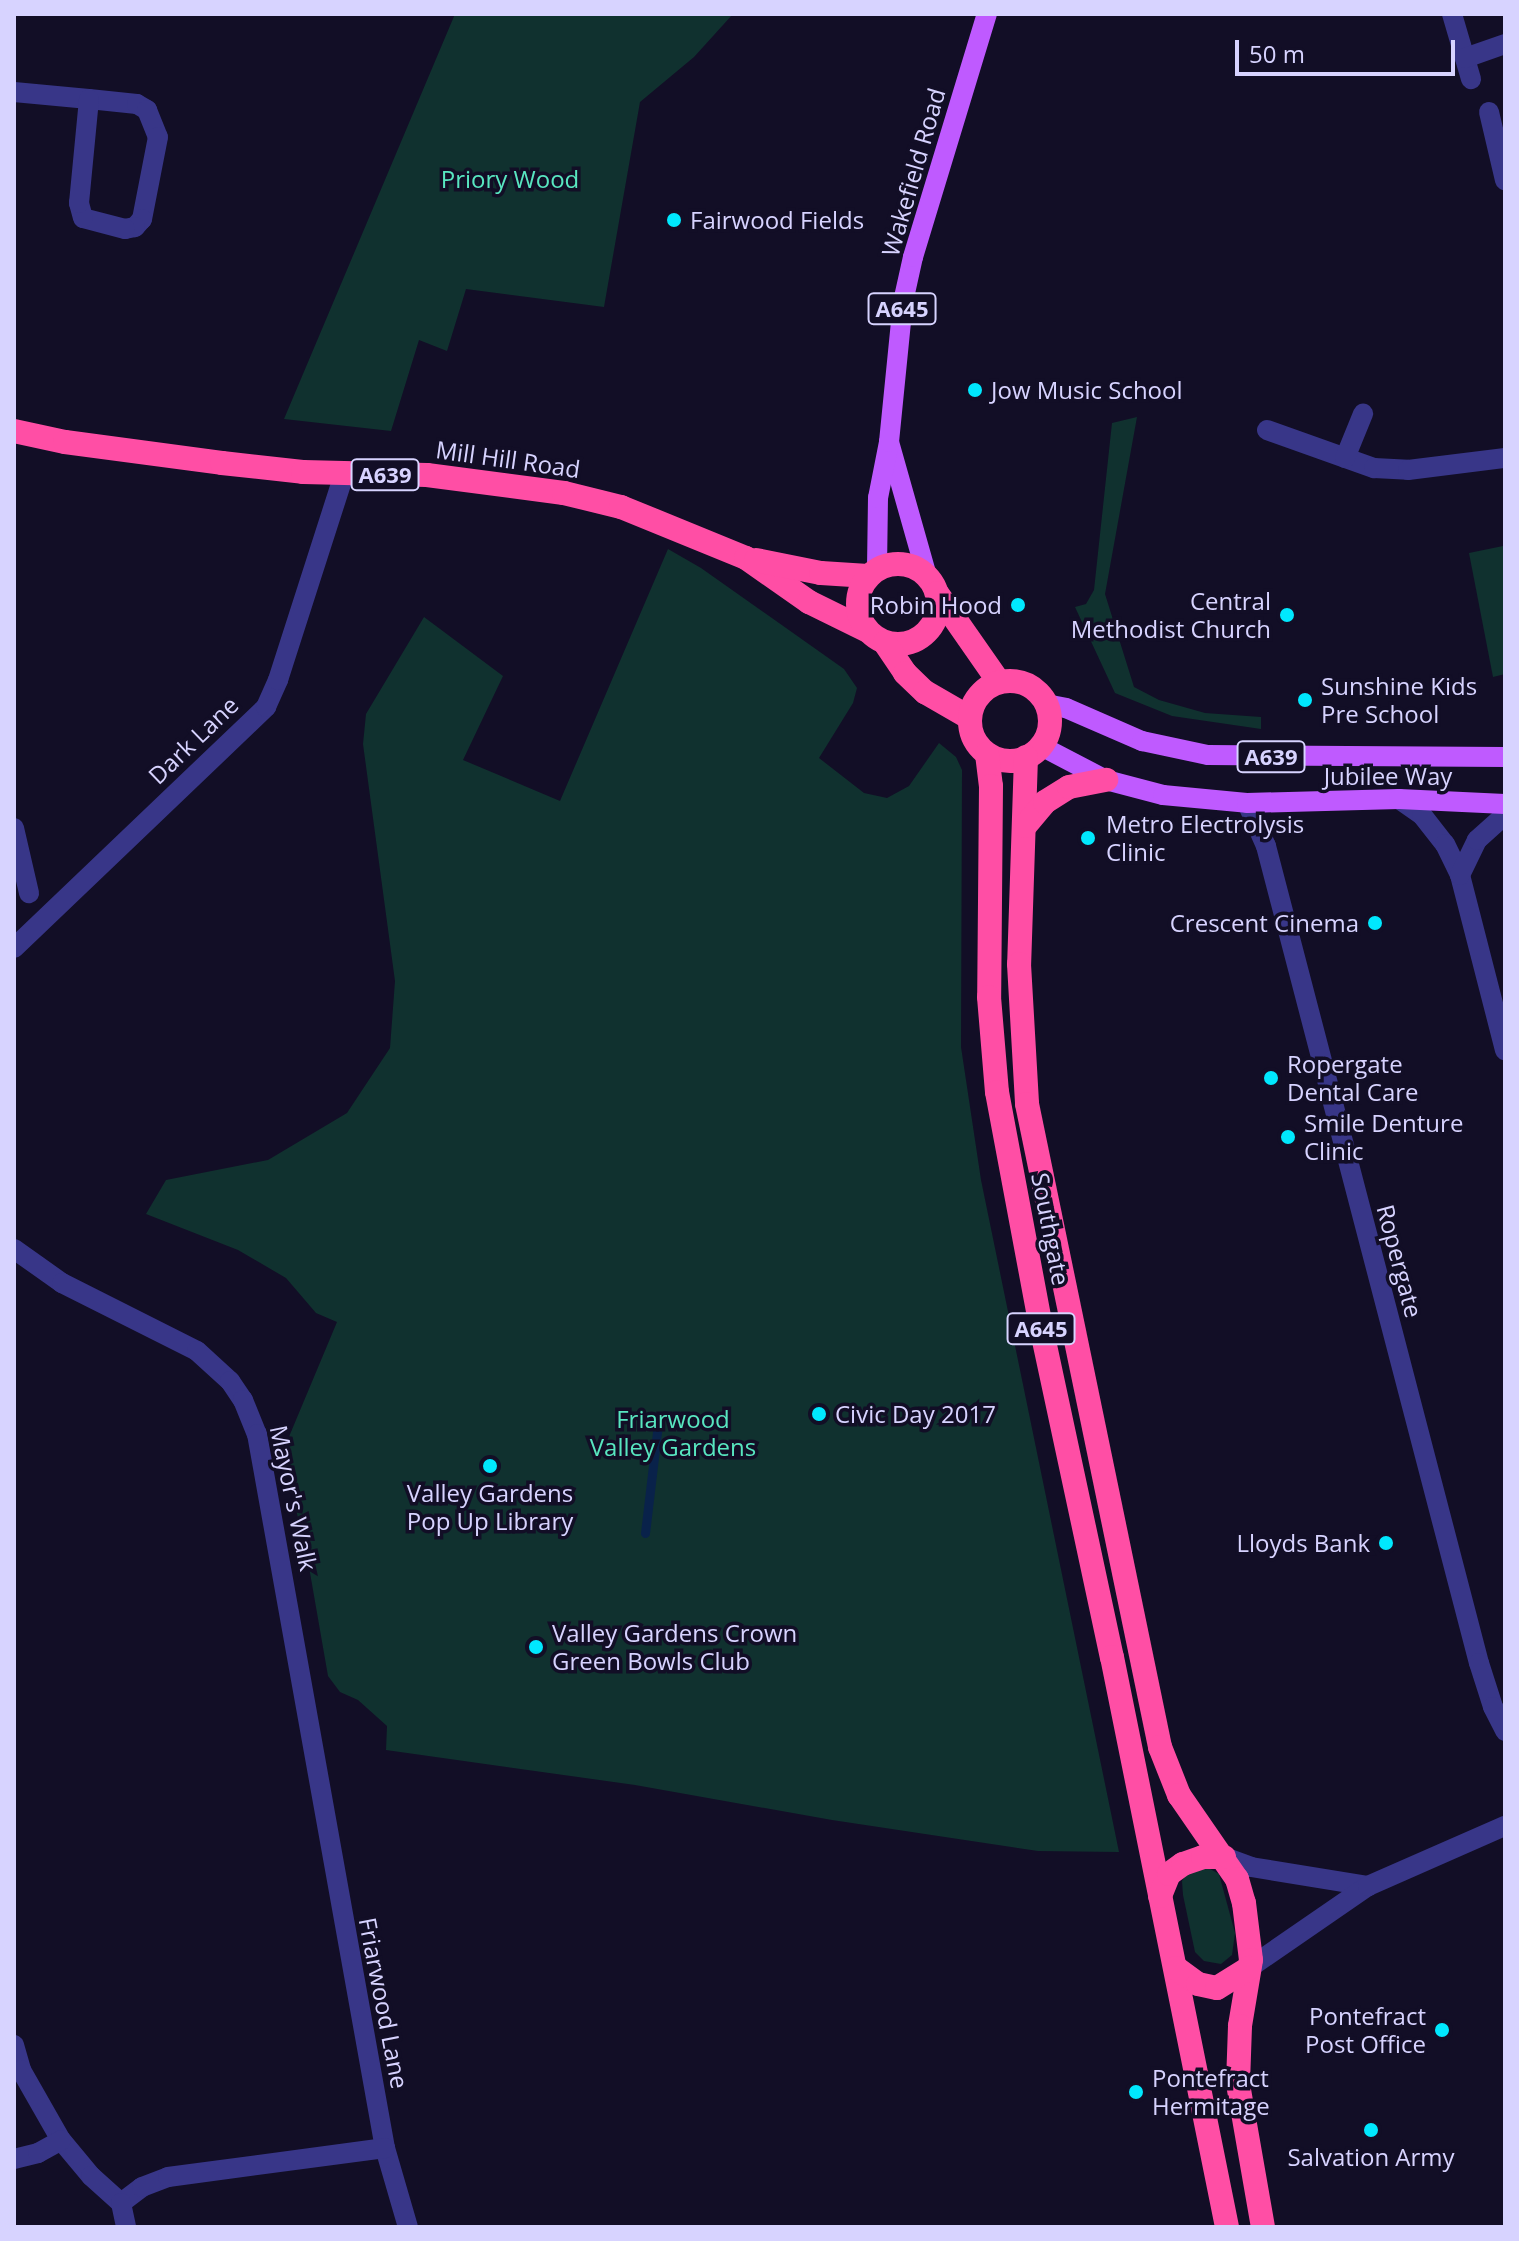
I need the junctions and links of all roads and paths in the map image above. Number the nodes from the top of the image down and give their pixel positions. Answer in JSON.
{"nodes":[{"id":1,"x":987,"y":14,"type":"edge"},
{"id":2,"x":1452,"y":14,"type":"edge"},
{"id":3,"x":1505,"y":44,"type":"edge"},
{"id":4,"x":1465,"y":58,"type":"junction"},
{"id":5,"x":1471,"y":79,"type":"dead end"},
{"id":6,"x":14,"y":92,"type":"edge"},
{"id":7,"x":89,"y":99,"type":"junction"},
{"id":8,"x":1489,"y":112,"type":"dead end"},
{"id":9,"x":1505,"y":180,"type":"edge"},
{"id":10,"x":1363,"y":414,"type":"dead end"},
{"id":11,"x":1267,"y":430,"type":"dead end"},
{"id":12,"x":14,"y":431,"type":"edge"},
{"id":13,"x":889,"y":442,"type":"junction"},
{"id":14,"x":1345,"y":458,"type":"junction"},
{"id":15,"x":1505,"y":458,"type":"edge"},
{"id":16,"x":344,"y":474,"type":"junction"},
{"id":17,"x":746,"y":558,"type":"junction"},
{"id":18,"x":873,"y":573,"type":"junction"},
{"id":19,"x":932,"y":584,"type":"junction"},
{"id":20,"x":876,"y":636,"type":"junction"},
{"id":21,"x":999,"y":682,"type":"junction"},
{"id":22,"x":1046,"y":704,"type":"junction"},
{"id":23,"x":970,"y":718,"type":"junction"},
{"id":24,"x":1033,"y":752,"type":"junction"},
{"id":25,"x":987,"y":754,"type":"junction"},
{"id":26,"x":1505,"y":757,"type":"edge"},
{"id":27,"x":1106,"y":780,"type":"junction"},
{"id":28,"x":1399,"y":799,"type":"junction"},
{"id":29,"x":1247,"y":803,"type":"junction"},
{"id":30,"x":1505,"y":804,"type":"edge"},
{"id":31,"x":1505,"y":815,"type":"edge"},
{"id":32,"x":1025,"y":826,"type":"junction"},
{"id":33,"x":14,"y":828,"type":"edge"},
{"id":34,"x":1460,"y":875,"type":"junction"},
{"id":35,"x":29,"y":893,"type":"dead end"},
{"id":36,"x":14,"y":948,"type":"edge"},
{"id":37,"x":1505,"y":1050,"type":"edge"},
{"id":38,"x":14,"y":1249,"type":"edge"},
{"id":39,"x":1505,"y":1731,"type":"edge"},
{"id":40,"x":321,"y":1787,"type":"joint"},
{"id":41,"x":1505,"y":1826,"type":"edge"},
{"id":42,"x":1224,"y":1857,"type":"junction"},
{"id":43,"x":1368,"y":1886,"type":"junction"},
{"id":44,"x":1160,"y":1896,"type":"junction"},
{"id":45,"x":1176,"y":1968,"type":"junction"},
{"id":46,"x":1249,"y":1968,"type":"junction"},
{"id":47,"x":14,"y":2045,"type":"edge"},
{"id":48,"x":61,"y":2140,"type":"junction"},
{"id":49,"x":385,"y":2148,"type":"junction"},
{"id":50,"x":14,"y":2159,"type":"edge"},
{"id":51,"x":121,"y":2203,"type":"junction"},
{"id":52,"x":126,"y":2227,"type":"edge"},
{"id":53,"x":408,"y":2227,"type":"edge"},
{"id":54,"x":1227,"y":2227,"type":"edge"},
{"id":55,"x":1263,"y":2227,"type":"edge"}],
"edges":[{"from":1,"to":13,"type":"main road","name":"Wakefield Road","number":"A645"},
{"from":2,"to":4,"type":"street"},
{"from":3,"to":4,"type":"street"},
{"from":4,"to":5,"type":"street"},
{"from":6,"to":7,"type":"street"},
{"from":7,"to":7,"type":"street"},
{"from":8,"to":9,"type":"street"},
{"from":10,"to":14,"type":"street"},
{"from":11,"to":14,"type":"street"},
{"from":12,"to":16,"type":"highway","name":"Mill Hill Road","number":"A639"},
{"from":13,"to":18,"type":"main road","name":"Wakefield Road","number":"A645"},
{"from":13,"to":19,"type":"main road","name":"Wakefield Road","number":"A645"},
{"from":14,"to":15,"type":"street"},
{"from":16,"to":17,"type":"highway","name":"Mill Hill Road","number":"A639"},
{"from":16,"to":36,"type":"street","name":"Dark Lane"},
{"from":17,"to":18,"type":"highway","name":"Mill Hill Road","number":"A639"},
{"from":17,"to":20,"type":"highway","name":"Mill Hill Road","number":"A639"},
{"from":18,"to":19,"type":"highway","number":"A639"},
{"from":18,"to":20,"type":"highway","number":"A639"},
{"from":19,"to":20,"type":"highway"},
{"from":19,"to":21,"type":"highway"},
{"from":20,"to":23,"type":"highway","number":"A639"},
{"from":21,"to":22,"type":"highway","number":"A639"},
{"from":21,"to":23,"type":"highway"},
{"from":22,"to":24,"type":"highway"},
{"from":22,"to":26,"type":"main road","name":"Jubilee Way","number":"A639"},
{"from":23,"to":25,"type":"highway"},
{"from":24,"to":25,"type":"highway","number":"A639"},
{"from":24,"to":27,"type":"main road","name":"Jubilee Way","number":"A639"},
{"from":24,"to":32,"type":"highway","name":"Southgate","number":"A645"},
{"from":25,"to":44,"type":"highway","name":"Southgate","number":"A645"},
{"from":27,"to":29,"type":"main road","name":"Jubilee Way","number":"A639"},
{"from":27,"to":32,"type":"highway","number":"A639"},
{"from":28,"to":29,"type":"main road","name":"Jubilee Way","number":"A639"},
{"from":28,"to":30,"type":"main road","name":"Jubilee Way","number":"A639"},
{"from":28,"to":34,"type":"street"},
{"from":29,"to":39,"type":"street","name":"Ropergate"},
{"from":31,"to":34,"type":"street"},
{"from":32,"to":42,"type":"highway","name":"Southgate","number":"A645"},
{"from":33,"to":35,"type":"street"},
{"from":34,"to":37,"type":"street"},
{"from":38,"to":40,"type":"street","name":"Mayor's Walk"},
{"from":40,"to":49,"type":"street","name":"Friarwood Lane"},
{"from":41,"to":43,"type":"street"},
{"from":42,"to":43,"type":"street"},
{"from":42,"to":44,"type":"highway"},
{"from":42,"to":46,"type":"highway","name":"Southgate","number":"A645"},
{"from":43,"to":46,"type":"street"},
{"from":44,"to":45,"type":"highway","name":"Southgate","number":"A645"},
{"from":45,"to":46,"type":"highway"},
{"from":45,"to":54,"type":"highway","name":"Southgate","number":"A645"},
{"from":46,"to":55,"type":"highway","name":"Southgate","number":"A645"},
{"from":47,"to":48,"type":"street"},
{"from":48,"to":50,"type":"street"},
{"from":48,"to":51,"type":"street"},
{"from":49,"to":51,"type":"street"},
{"from":49,"to":53,"type":"street","name":"Friarwood Lane"},
{"from":51,"to":52,"type":"street"}]}
